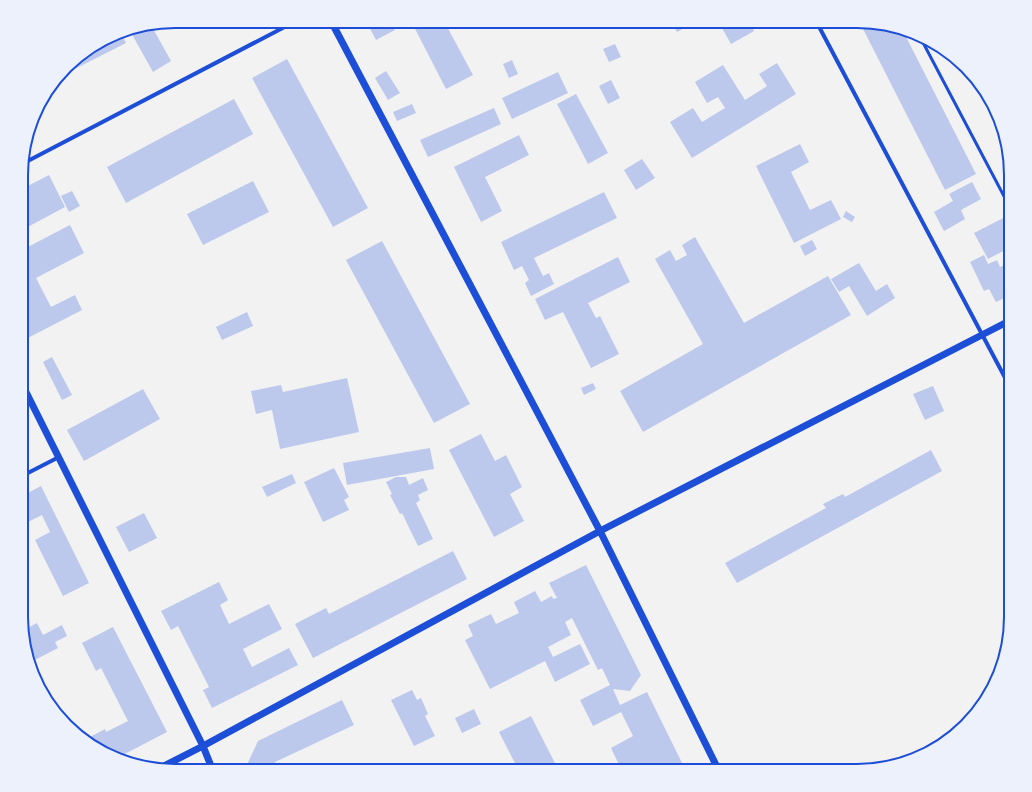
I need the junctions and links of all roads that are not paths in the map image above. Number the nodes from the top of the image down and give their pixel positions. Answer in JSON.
{"nodes":[{"id":1,"x":283,"y":28,"type":"edge"},
{"id":2,"x":335,"y":28,"type":"edge"},
{"id":3,"x":820,"y":28,"type":"edge"},
{"id":4,"x":924,"y":44,"type":"edge"},
{"id":5,"x":29,"y":161,"type":"edge"},
{"id":6,"x":1004,"y":196,"type":"edge"},
{"id":7,"x":1004,"y":324,"type":"edge"},
{"id":8,"x":982,"y":335,"type":"junction"},
{"id":9,"x":1004,"y":376,"type":"edge"},
{"id":10,"x":28,"y":396,"type":"edge"},
{"id":11,"x":59,"y":457,"type":"junction"},
{"id":12,"x":28,"y":473,"type":"edge"},
{"id":13,"x":600,"y":531,"type":"junction"},
{"id":14,"x":203,"y":746,"type":"junction"},
{"id":15,"x":168,"y":764,"type":"edge"},
{"id":16,"x":211,"y":764,"type":"edge"},
{"id":17,"x":716,"y":764,"type":"edge"}],
"edges":[{"from":1,"to":5,"type":"street"},
{"from":2,"to":13,"type":"street"},
{"from":3,"to":8,"type":"street"},
{"from":4,"to":6,"type":"lane"},
{"from":7,"to":8,"type":"street"},
{"from":8,"to":9,"type":"street"},
{"from":8,"to":13,"type":"street"},
{"from":10,"to":11,"type":"street"},
{"from":11,"to":12,"type":"street"},
{"from":11,"to":14,"type":"street"},
{"from":13,"to":14,"type":"street"},
{"from":13,"to":17,"type":"street"},
{"from":14,"to":15,"type":"street"},
{"from":14,"to":16,"type":"street"}]}
